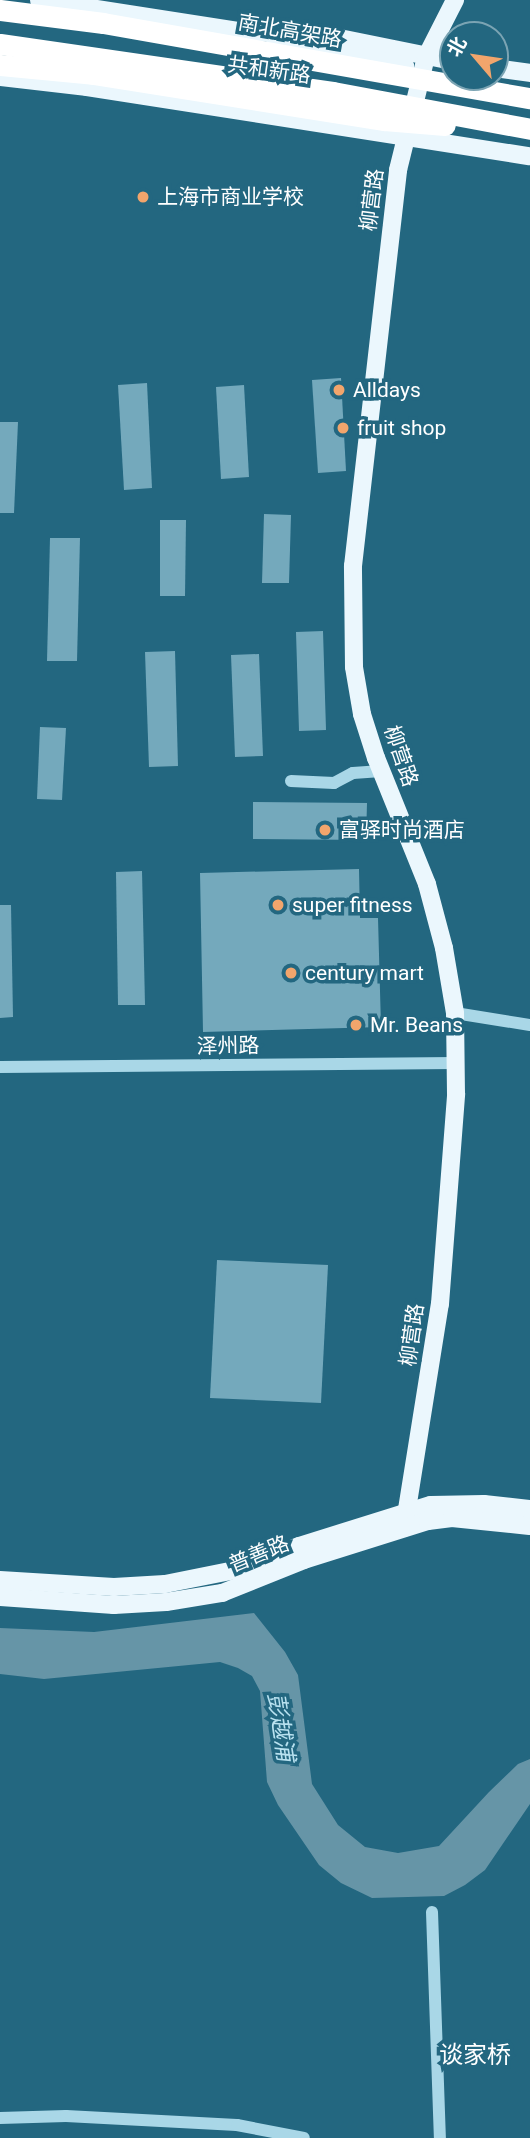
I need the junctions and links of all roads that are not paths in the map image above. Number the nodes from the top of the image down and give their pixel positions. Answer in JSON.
{"nodes":[{"id":1,"x":39,"y":0,"type":"edge"},
{"id":2,"x":455,"y":0,"type":"edge"},
{"id":3,"x":0,"y":9,"type":"edge"},
{"id":4,"x":0,"y":44,"type":"edge"},
{"id":5,"x":0,"y":55,"type":"edge"},
{"id":6,"x":439,"y":62,"type":"edge"},
{"id":7,"x":424,"y":63,"type":"junction"},
{"id":8,"x":0,"y":65,"type":"edge"},
{"id":9,"x":439,"y":69,"type":"edge"},
{"id":10,"x":509,"y":70,"type":"edge"},
{"id":11,"x":530,"y":73,"type":"edge"},
{"id":12,"x":0,"y":78,"type":"edge"},
{"id":13,"x":509,"y":84,"type":"edge"},
{"id":14,"x":530,"y":88,"type":"edge"},
{"id":15,"x":530,"y":98,"type":"edge"},
{"id":16,"x":410,"y":115,"type":"junction"},
{"id":17,"x":528,"y":131,"type":"edge"},
{"id":18,"x":405,"y":136,"type":"junction"},
{"id":19,"x":530,"y":156,"type":"edge"},
{"id":20,"x":381,"y":771,"type":"junction"},
{"id":21,"x":291,"y":781,"type":"dead end"},
{"id":22,"x":455,"y":1013,"type":"junction"},
{"id":23,"x":530,"y":1025,"type":"edge"},
{"id":24,"x":456,"y":1063,"type":"junction"},
{"id":25,"x":0,"y":1067,"type":"edge"},
{"id":26,"x":530,"y":1509,"type":"edge"},
{"id":27,"x":405,"y":1520,"type":"junction"},
{"id":28,"x":530,"y":1526,"type":"edge"},
{"id":29,"x":0,"y":1580,"type":"edge"},
{"id":30,"x":0,"y":1597,"type":"edge"},
{"id":31,"x":432,"y":1912,"type":"dead end"},
{"id":32,"x":0,"y":2118,"type":"edge"},
{"id":33,"x":304,"y":2138,"type":"edge"},
{"id":34,"x":440,"y":2138,"type":"edge"}],
"edges":[{"from":1,"to":7,"type":"main road","name":"共和新路"},
{"from":2,"to":7,"type":"main road","name":"柳营路"},
{"from":3,"to":15,"type":"highway","name":"南北高架路","bridge":true},
{"from":4,"to":17,"type":"highway","bridge":true},
{"from":5,"to":16,"type":"main road","name":"共和新路"},
{"from":6,"to":7,"type":"main road","name":"共和新路"},
{"from":7,"to":9,"type":"main road","name":"共和新路"},
{"from":7,"to":16,"type":"main road","name":"柳营路"},
{"from":8,"to":17,"type":"highway","bridge":true},
{"from":10,"to":11,"type":"main road"},
{"from":12,"to":18,"type":"main road"},
{"from":13,"to":14,"type":"main road"},
{"from":16,"to":17,"type":"main road","name":"共和新路"},
{"from":16,"to":18,"type":"main road","name":"柳营路"},
{"from":18,"to":19,"type":"main road"},
{"from":18,"to":20,"type":"main road","name":"柳营路"},
{"from":20,"to":21,"type":"street"},
{"from":20,"to":22,"type":"main road","name":"柳营路"},
{"from":22,"to":23,"type":"street"},
{"from":22,"to":24,"type":"main road","name":"柳营路"},
{"from":24,"to":25,"type":"street","name":"泽州路"},
{"from":24,"to":27,"type":"main road","name":"柳营路"},
{"from":26,"to":27,"type":"main road","name":"普善路"},
{"from":27,"to":28,"type":"main road","name":"普善路"},
{"from":27,"to":29,"type":"main road","name":"普善路"},
{"from":27,"to":30,"type":"main road","name":"普善路"},
{"from":31,"to":34,"type":"street"},
{"from":32,"to":33,"type":"street"}]}
